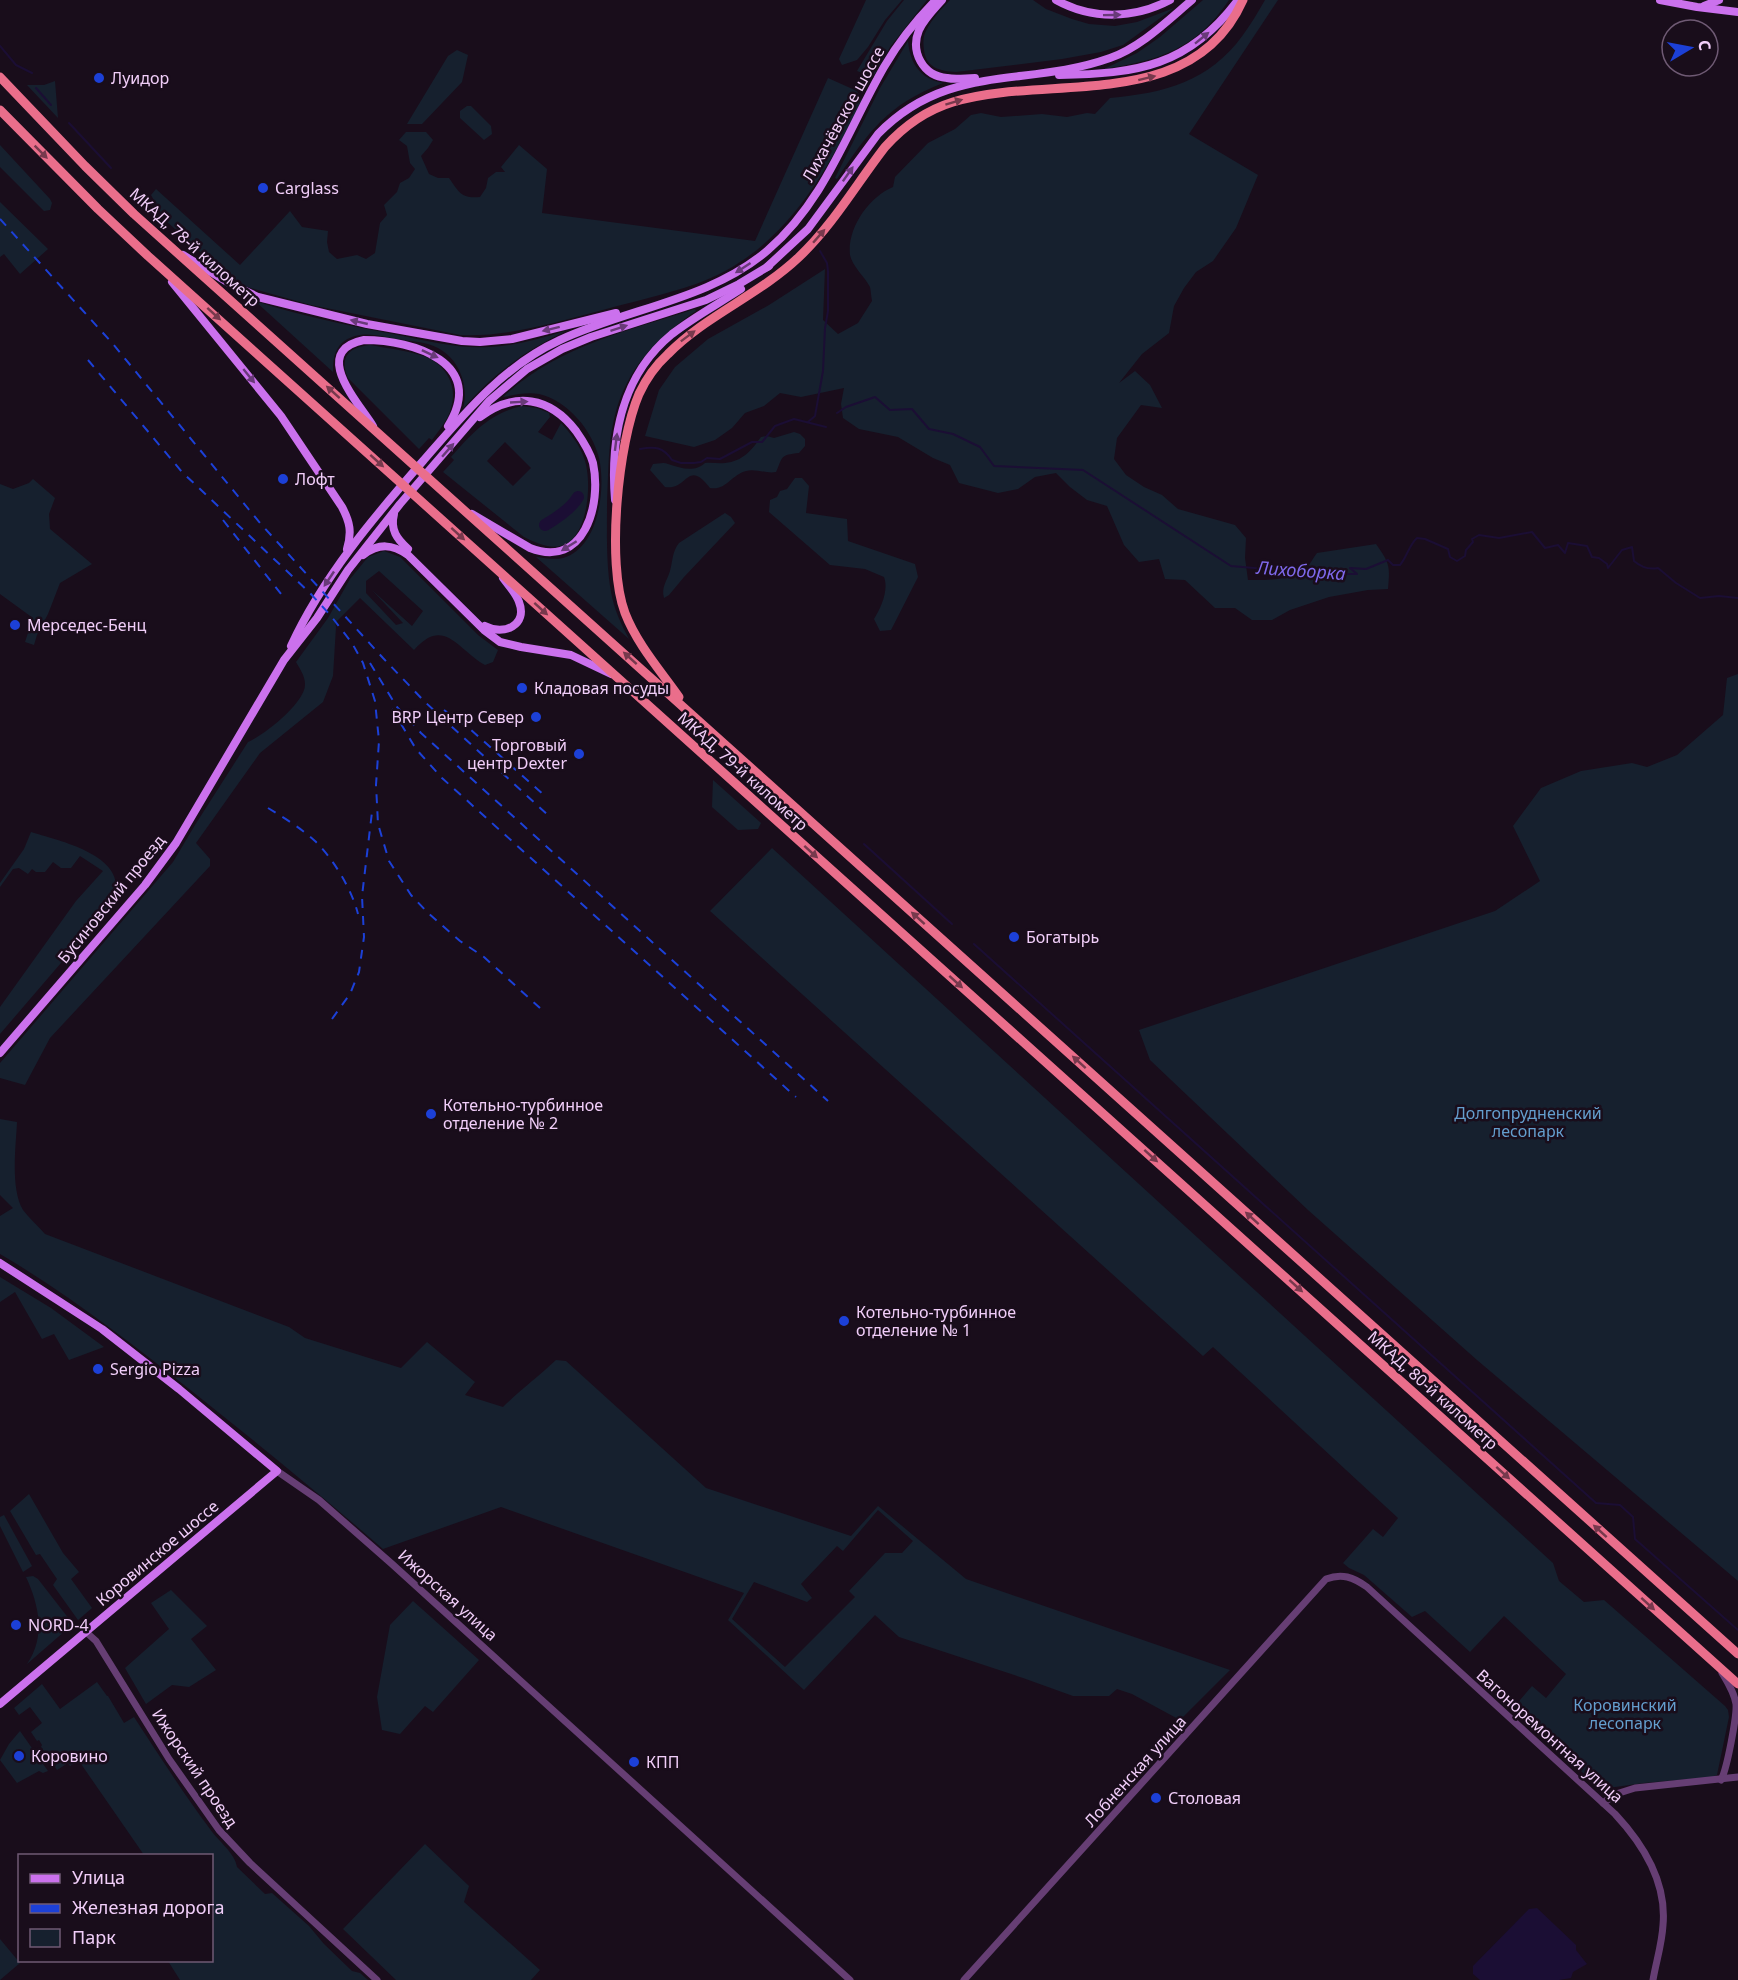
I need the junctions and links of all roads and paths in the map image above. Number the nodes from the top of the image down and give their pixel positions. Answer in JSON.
{"nodes":[{"id":1,"x":936,"y":0,"type":"edge"},
{"id":2,"x":942,"y":0,"type":"edge"},
{"id":3,"x":1056,"y":0,"type":"edge"},
{"id":4,"x":1170,"y":0,"type":"edge"},
{"id":5,"x":1192,"y":0,"type":"edge"},
{"id":6,"x":1238,"y":0,"type":"edge"},
{"id":7,"x":1244,"y":0,"type":"edge"},
{"id":8,"x":1660,"y":0,"type":"edge"},
{"id":9,"x":1719,"y":0,"type":"edge"},
{"id":10,"x":1697,"y":7,"type":"junction"},
{"id":11,"x":1738,"y":12,"type":"edge"},
{"id":12,"x":1026,"y":75,"type":"junction"},
{"id":13,"x":0,"y":77,"type":"edge"},
{"id":14,"x":1001,"y":77,"type":"junction"},
{"id":15,"x":0,"y":110,"type":"edge"},
{"id":16,"x":170,"y":246,"type":"junction"},
{"id":17,"x":159,"y":266,"type":"junction"},
{"id":18,"x":770,"y":266,"type":"junction"},
{"id":19,"x":649,"y":307,"type":"junction"},
{"id":20,"x":468,"y":427,"type":"junction"},
{"id":21,"x":377,"y":431,"type":"junction"},
{"id":22,"x":437,"y":445,"type":"junction"},
{"id":23,"x":400,"y":504,"type":"junction"},
{"id":24,"x":463,"y":509,"type":"junction"},
{"id":25,"x":616,"y":521,"type":"junction"},
{"id":26,"x":345,"y":556,"type":"junction"},
{"id":27,"x":348,"y":570,"type":"junction"},
{"id":28,"x":498,"y":570,"type":"junction"},
{"id":29,"x":284,"y":660,"type":"junction"},
{"id":30,"x":618,"y":678,"type":"junction"},
{"id":31,"x":689,"y":711,"type":"junction"},
{"id":32,"x":0,"y":1053,"type":"edge"},
{"id":33,"x":1122,"y":1101,"type":"joint"},
{"id":34,"x":1107,"y":1117,"type":"joint"},
{"id":35,"x":0,"y":1263,"type":"edge"},
{"id":36,"x":277,"y":1472,"type":"junction"},
{"id":37,"x":1326,"y":1579,"type":"joint"},
{"id":38,"x":86,"y":1632,"type":"junction"},
{"id":39,"x":1738,"y":1654,"type":"edge"},
{"id":40,"x":1718,"y":1667,"type":"junction"},
{"id":41,"x":1738,"y":1684,"type":"edge"},
{"id":42,"x":0,"y":1704,"type":"edge"},
{"id":43,"x":1738,"y":1777,"type":"edge"},
{"id":44,"x":1721,"y":1779,"type":"junction"},
{"id":45,"x":1603,"y":1803,"type":"junction"},
{"id":46,"x":377,"y":1980,"type":"edge"},
{"id":47,"x":850,"y":1980,"type":"edge"},
{"id":48,"x":964,"y":1980,"type":"edge"},
{"id":49,"x":1653,"y":1980,"type":"edge"}],
"edges":[{"from":1,"to":19,"type":"main road","name":"Лихачёвское шоссе","one_way":true},
{"from":2,"to":14,"type":"main road"},
{"from":3,"to":4,"type":"main road","one_way":true},
{"from":5,"to":12,"type":"main road"},
{"from":12,"to":6,"type":"main road","one_way":true},
{"from":25,"to":7,"type":"highway","one_way":true},
{"from":8,"to":10,"type":"main road"},
{"from":9,"to":10,"type":"main road"},
{"from":10,"to":11,"type":"main road"},
{"from":12,"to":14,"type":"main road"},
{"from":13,"to":16,"type":"highway","name":"МКАД, 78-й километр"},
{"from":18,"to":14,"type":"main road","one_way":true},
{"from":15,"to":17,"type":"highway","one_way":true},
{"from":19,"to":16,"type":"main road","one_way":true},
{"from":21,"to":16,"type":"highway","name":"МКАД, 78-й километр","one_way":true},
{"from":17,"to":26,"type":"main road","one_way":true},
{"from":17,"to":28,"type":"highway","name":"МКАД, 79-й километр","one_way":true},
{"from":20,"to":18,"type":"main road","one_way":true},
{"from":25,"to":18,"type":"main road","one_way":true},
{"from":19,"to":22,"type":"main road"},
{"from":23,"to":20,"type":"main road","one_way":true},
{"from":20,"to":24,"type":"main road","one_way":true},
{"from":21,"to":22,"type":"main road","one_way":true},
{"from":21,"to":24,"type":"highway","name":"МКАД, 79-й километр"},
{"from":22,"to":26,"type":"main road"},
{"from":23,"to":27,"type":"main road"},
{"from":23,"to":28,"type":"main road"},
{"from":31,"to":24,"type":"highway","name":"МКАД, 79-й километр","one_way":true},
{"from":25,"to":31,"type":"highway"},
{"from":26,"to":29,"type":"main road","one_way":true},
{"from":27,"to":29,"type":"main road"},
{"from":27,"to":30,"type":"main road"},
{"from":28,"to":30,"type":"highway","name":"МКАД, 79-й километр","one_way":true},
{"from":29,"to":32,"type":"main road","name":"Бусиновский проезд"},
{"from":30,"to":34,"type":"highway","name":"МКАД, 79-й километр","one_way":true},
{"from":33,"to":31,"type":"highway","name":"МКАД, 79-й километр","one_way":true},
{"from":39,"to":33,"type":"highway","name":"МКАД, 80-й километр","one_way":true},
{"from":34,"to":40,"type":"highway","name":"МКАД, 80-й километр","one_way":true},
{"from":35,"to":36,"type":"main road","name":"Ижорская улица"},
{"from":36,"to":38,"type":"main road","name":"Коровинское шоссе"},
{"from":36,"to":47,"type":"street","name":"Ижорская улица"},
{"from":37,"to":45,"type":"street","name":"Вагоноремонтная улица"},
{"from":37,"to":48,"type":"street","name":"Лобненская улица"},
{"from":38,"to":42,"type":"main road","name":"Коровинское шоссе"},
{"from":38,"to":46,"type":"street","name":"Ижорский проезд"},
{"from":40,"to":41,"type":"highway","name":"МКАД, 80-й километр"},
{"from":40,"to":44,"type":"street"},
{"from":43,"to":44,"type":"street"},
{"from":44,"to":45,"type":"street"},
{"from":45,"to":49,"type":"street","name":"Вагоноремонтная улица"}]}
